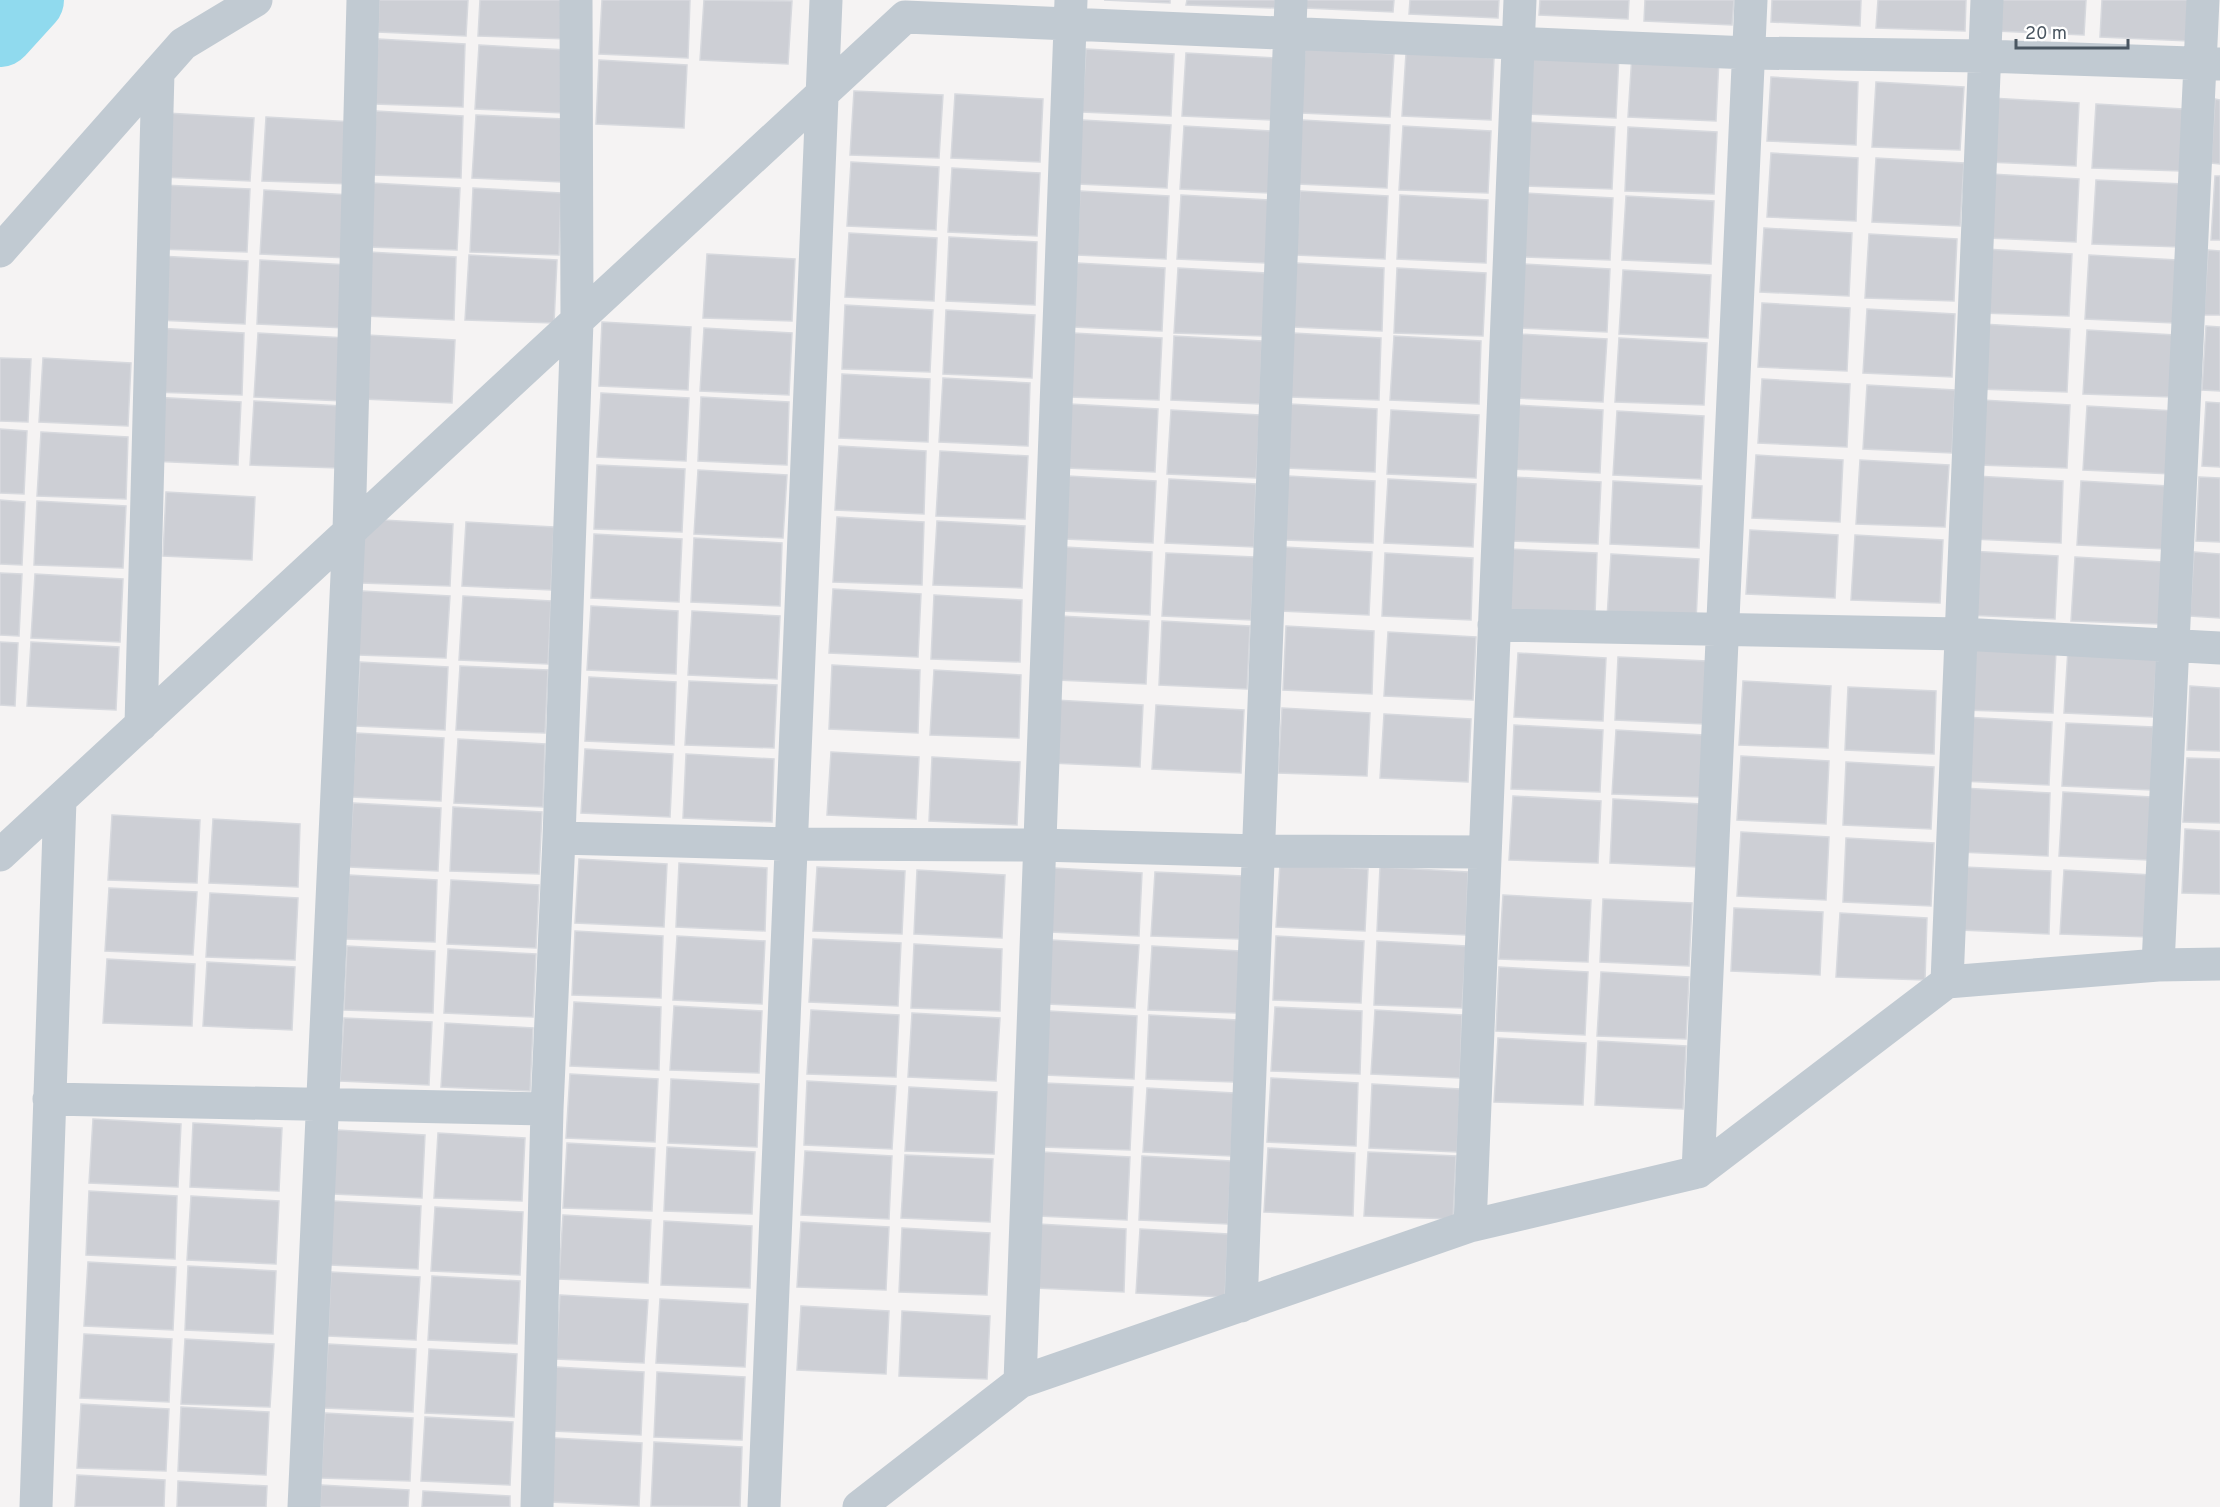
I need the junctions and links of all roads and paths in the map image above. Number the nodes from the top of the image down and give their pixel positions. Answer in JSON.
{"nodes":[{"id":1,"x":256,"y":0,"type":"edge"},
{"id":2,"x":363,"y":0,"type":"edge"},
{"id":3,"x":576,"y":0,"type":"edge"},
{"id":4,"x":826,"y":0,"type":"edge"},
{"id":5,"x":1292,"y":0,"type":"edge"},
{"id":6,"x":1520,"y":0,"type":"edge"},
{"id":7,"x":1751,"y":0,"type":"edge"},
{"id":8,"x":1987,"y":0,"type":"edge"},
{"id":9,"x":2203,"y":0,"type":"edge"},
{"id":10,"x":1070,"y":12,"type":"edge"},
{"id":11,"x":1290,"y":32,"type":"junction"},
{"id":12,"x":1518,"y":43,"type":"junction"},
{"id":13,"x":1749,"y":52,"type":"junction"},
{"id":14,"x":1984,"y":56,"type":"junction"},
{"id":15,"x":2210,"y":64,"type":"edge"},
{"id":16,"x":158,"y":72,"type":"junction"},
{"id":17,"x":822,"y":95,"type":"junction"},
{"id":18,"x":0,"y":251,"type":"edge"},
{"id":19,"x":577,"y":321,"type":"junction"},
{"id":20,"x":349,"y":532,"type":"junction"},
{"id":21,"x":1494,"y":625,"type":"junction"},
{"id":22,"x":1722,"y":628,"type":"junction"},
{"id":23,"x":1961,"y":634,"type":"junction"},
{"id":24,"x":2173,"y":646,"type":"junction"},
{"id":25,"x":2220,"y":648,"type":"edge"},
{"id":26,"x":141,"y":725,"type":"junction"},
{"id":27,"x":60,"y":800,"type":"junction"},
{"id":28,"x":559,"y":838,"type":"junction"},
{"id":29,"x":791,"y":844,"type":"junction"},
{"id":30,"x":1039,"y":845,"type":"junction"},
{"id":31,"x":1259,"y":851,"type":"junction"},
{"id":32,"x":1485,"y":852,"type":"junction"},
{"id":33,"x":0,"y":855,"type":"edge"},
{"id":34,"x":2220,"y":964,"type":"edge"},
{"id":35,"x":2158,"y":965,"type":"junction"},
{"id":36,"x":1947,"y":982,"type":"junction"},
{"id":37,"x":49,"y":1099,"type":"junction"},
{"id":38,"x":322,"y":1103,"type":"junction"},
{"id":39,"x":547,"y":1108,"type":"junction"},
{"id":40,"x":1698,"y":1172,"type":"junction"},
{"id":41,"x":1470,"y":1226,"type":"junction"},
{"id":42,"x":1241,"y":1306,"type":"junction"},
{"id":43,"x":1020,"y":1382,"type":"junction"},
{"id":44,"x":36,"y":1507,"type":"edge"},
{"id":45,"x":304,"y":1507,"type":"edge"},
{"id":46,"x":537,"y":1507,"type":"edge"},
{"id":47,"x":764,"y":1507,"type":"edge"},
{"id":48,"x":859,"y":1507,"type":"edge"}],
"edges":[{"from":1,"to":16,"type":"street"},
{"from":2,"to":20,"type":"street"},
{"from":3,"to":19,"type":"street"},
{"from":4,"to":17,"type":"street"},
{"from":5,"to":11,"type":"street"},
{"from":6,"to":12,"type":"street"},
{"from":7,"to":13,"type":"street"},
{"from":8,"to":14,"type":"street"},
{"from":9,"to":15,"type":"street"},
{"from":10,"to":11,"type":"street"},
{"from":10,"to":17,"type":"street"},
{"from":10,"to":30,"type":"street"},
{"from":11,"to":12,"type":"street"},
{"from":11,"to":31,"type":"street"},
{"from":12,"to":13,"type":"street"},
{"from":12,"to":21,"type":"street"},
{"from":13,"to":14,"type":"street"},
{"from":13,"to":22,"type":"street"},
{"from":14,"to":15,"type":"street"},
{"from":14,"to":23,"type":"street"},
{"from":15,"to":24,"type":"street"},
{"from":16,"to":18,"type":"street"},
{"from":16,"to":26,"type":"street"},
{"from":17,"to":19,"type":"street"},
{"from":17,"to":29,"type":"street"},
{"from":19,"to":20,"type":"street"},
{"from":19,"to":28,"type":"street"},
{"from":20,"to":26,"type":"street"},
{"from":20,"to":38,"type":"street"},
{"from":21,"to":22,"type":"street"},
{"from":21,"to":32,"type":"street"},
{"from":22,"to":23,"type":"street"},
{"from":22,"to":40,"type":"street"},
{"from":23,"to":24,"type":"street"},
{"from":23,"to":36,"type":"street"},
{"from":24,"to":25,"type":"street"},
{"from":24,"to":35,"type":"street"},
{"from":26,"to":27,"type":"street"},
{"from":27,"to":33,"type":"street"},
{"from":27,"to":37,"type":"street"},
{"from":28,"to":29,"type":"street"},
{"from":28,"to":39,"type":"street"},
{"from":29,"to":30,"type":"street"},
{"from":29,"to":47,"type":"street"},
{"from":30,"to":31,"type":"street"},
{"from":30,"to":43,"type":"street"},
{"from":31,"to":32,"type":"street"},
{"from":31,"to":42,"type":"street"},
{"from":32,"to":41,"type":"street"},
{"from":34,"to":35,"type":"street"},
{"from":35,"to":36,"type":"street"},
{"from":36,"to":40,"type":"street"},
{"from":37,"to":38,"type":"street"},
{"from":37,"to":44,"type":"street"},
{"from":38,"to":39,"type":"street"},
{"from":38,"to":45,"type":"street"},
{"from":39,"to":46,"type":"street"},
{"from":40,"to":41,"type":"street"},
{"from":41,"to":42,"type":"street"},
{"from":42,"to":43,"type":"street"},
{"from":43,"to":48,"type":"street"}]}
